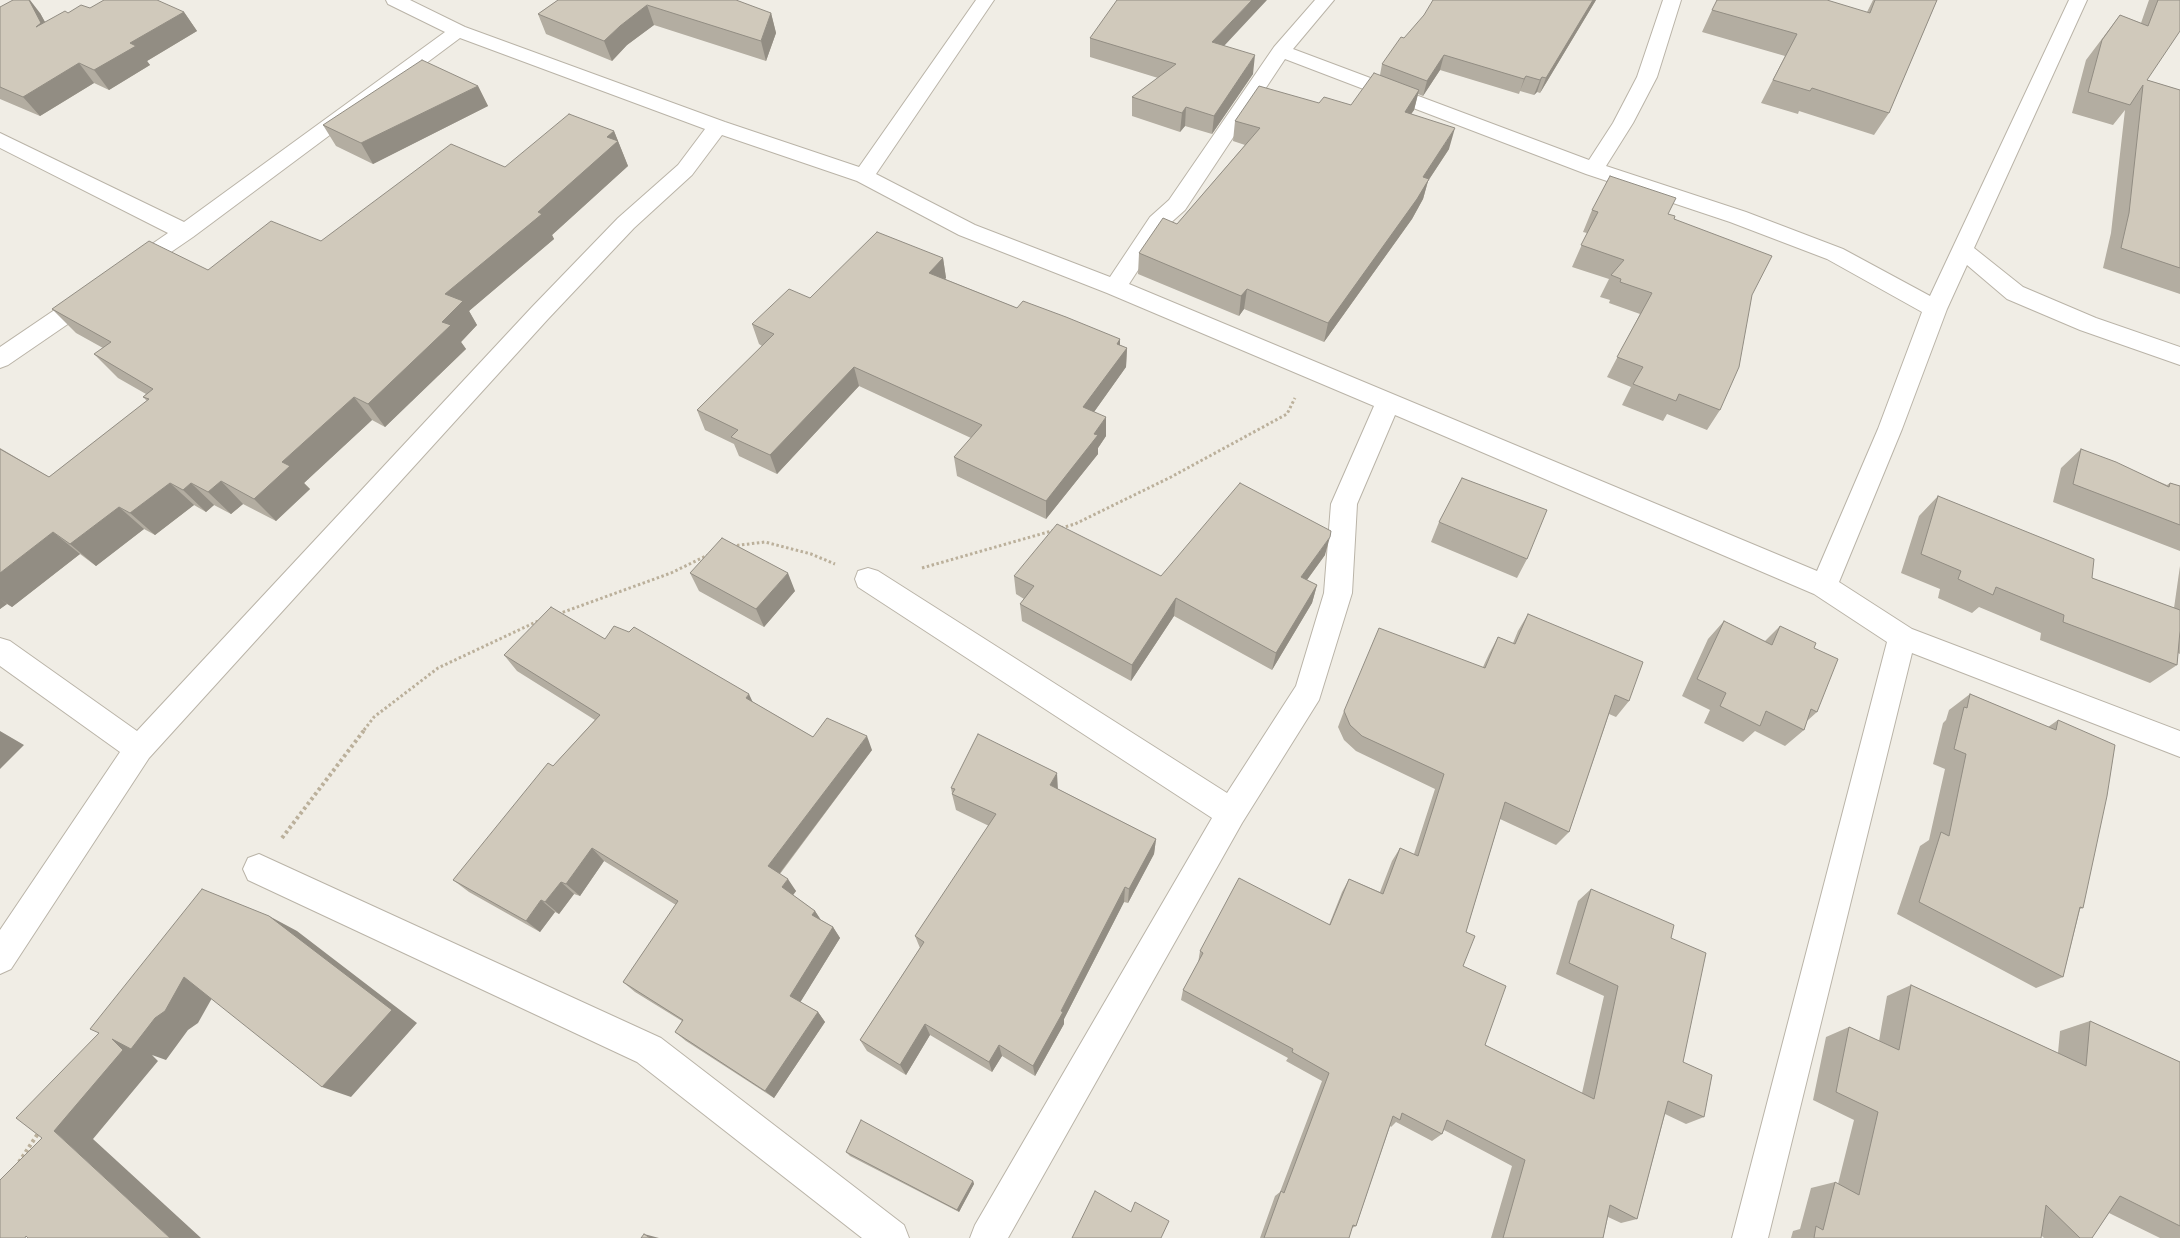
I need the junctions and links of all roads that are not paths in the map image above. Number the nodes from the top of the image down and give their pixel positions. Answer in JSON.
{"nodes":[{"id":1,"x":395,"y":0,"type":"edge"},
{"id":2,"x":985,"y":0,"type":"edge"},
{"id":3,"x":1325,"y":0,"type":"edge"},
{"id":4,"x":1672,"y":0,"type":"edge"},
{"id":5,"x":2078,"y":0,"type":"edge"},
{"id":6,"x":458,"y":31,"type":"junction"},
{"id":7,"x":1281,"y":51,"type":"junction"},
{"id":8,"x":728,"y":130,"type":"junction"},
{"id":9,"x":0,"y":140,"type":"edge"},
{"id":10,"x":1593,"y":168,"type":"junction"},
{"id":11,"x":864,"y":176,"type":"junction"},
{"id":12,"x":185,"y":232,"type":"junction"},
{"id":13,"x":1963,"y":250,"type":"junction"},
{"id":14,"x":1115,"y":287,"type":"junction"},
{"id":15,"x":1935,"y":309,"type":"junction"},
{"id":16,"x":2180,"y":356,"type":"edge"},
{"id":17,"x":0,"y":359,"type":"edge"},
{"id":18,"x":1388,"y":402,"type":"junction"},
{"id":19,"x":868,"y":579,"type":"road end"},
{"id":20,"x":1824,"y":586,"type":"junction"},
{"id":21,"x":1902,"y":637,"type":"junction"},
{"id":22,"x":0,"y":650,"type":"edge"},
{"id":23,"x":2180,"y":744,"type":"edge"},
{"id":24,"x":139,"y":749,"type":"junction"},
{"id":25,"x":1231,"y":813,"type":"junction"},
{"id":26,"x":260,"y":869,"type":"road end"},
{"id":27,"x":0,"y":958,"type":"edge"},
{"id":28,"x":891,"y":1238,"type":"edge"},
{"id":29,"x":988,"y":1238,"type":"edge"},
{"id":30,"x":1750,"y":1238,"type":"edge"}],
"edges":[{"from":1,"to":6,"type":"street"},
{"from":2,"to":11,"type":"street"},
{"from":3,"to":7,"type":"street"},
{"from":4,"to":10,"type":"street"},
{"from":5,"to":13,"type":"street"},
{"from":6,"to":8,"type":"street"},
{"from":6,"to":12,"type":"street"},
{"from":7,"to":10,"type":"street"},
{"from":7,"to":14,"type":"street"},
{"from":8,"to":11,"type":"street"},
{"from":8,"to":24,"type":"street"},
{"from":9,"to":12,"type":"street"},
{"from":10,"to":15,"type":"street"},
{"from":11,"to":14,"type":"street"},
{"from":12,"to":17,"type":"street"},
{"from":13,"to":15,"type":"street"},
{"from":13,"to":16,"type":"street"},
{"from":14,"to":18,"type":"street"},
{"from":15,"to":20,"type":"street"},
{"from":18,"to":20,"type":"street"},
{"from":18,"to":25,"type":"street"},
{"from":19,"to":25,"type":"street"},
{"from":20,"to":21,"type":"street"},
{"from":21,"to":23,"type":"street"},
{"from":21,"to":30,"type":"street"},
{"from":22,"to":24,"type":"street"},
{"from":24,"to":27,"type":"street"},
{"from":25,"to":29,"type":"street"},
{"from":26,"to":28,"type":"street"}]}
